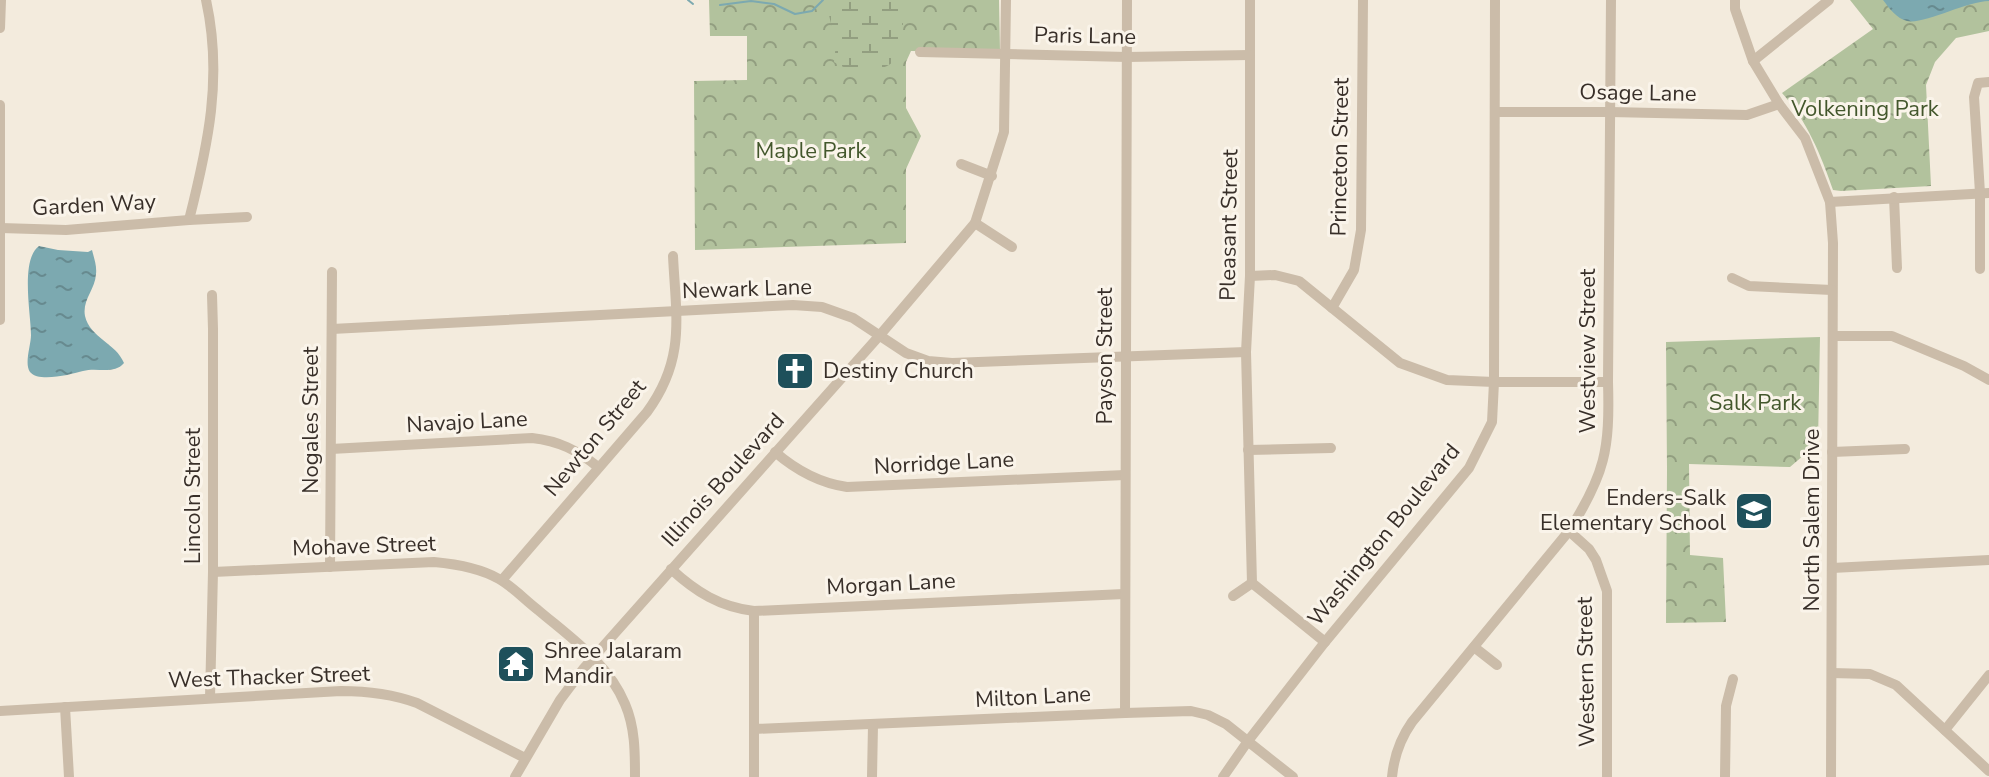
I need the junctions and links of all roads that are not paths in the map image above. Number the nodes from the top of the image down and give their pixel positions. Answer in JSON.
{"nodes":[{"id":1,"x":1,"y":0,"type":"edge"},
{"id":2,"x":206,"y":0,"type":"edge"},
{"id":3,"x":1006,"y":0,"type":"edge"},
{"id":4,"x":1127,"y":0,"type":"edge"},
{"id":5,"x":1250,"y":0,"type":"edge"},
{"id":6,"x":1363,"y":0,"type":"edge"},
{"id":7,"x":1495,"y":0,"type":"edge"},
{"id":8,"x":1611,"y":0,"type":"edge"},
{"id":9,"x":1735,"y":0,"type":"edge"},
{"id":10,"x":1829,"y":0,"type":"edge"},
{"id":11,"x":0,"y":28,"type":"edge"},
{"id":12,"x":920,"y":52,"type":"dead end"},
{"id":13,"x":1006,"y":55,"type":"junction"},
{"id":14,"x":1250,"y":55,"type":"junction"},
{"id":15,"x":1127,"y":57,"type":"junction"},
{"id":16,"x":1753,"y":61,"type":"junction"},
{"id":17,"x":1983,"y":82,"type":"edge"},
{"id":18,"x":1779,"y":104,"type":"junction"},
{"id":19,"x":0,"y":105,"type":"edge"},
{"id":20,"x":1496,"y":112,"type":"junction"},
{"id":21,"x":1610,"y":112,"type":"junction"},
{"id":22,"x":961,"y":164,"type":"dead end"},
{"id":23,"x":992,"y":176,"type":"junction"},
{"id":24,"x":0,"y":181,"type":"edge"},
{"id":25,"x":1985,"y":193,"type":"edge"},
{"id":26,"x":1894,"y":197,"type":"junction"},
{"id":27,"x":1830,"y":202,"type":"junction"},
{"id":28,"x":247,"y":217,"type":"dead end"},
{"id":29,"x":189,"y":220,"type":"junction"},
{"id":30,"x":975,"y":223,"type":"junction"},
{"id":31,"x":1,"y":228,"type":"edge"},
{"id":32,"x":1012,"y":247,"type":"dead end"},
{"id":33,"x":673,"y":256,"type":"dead end"},
{"id":34,"x":1897,"y":268,"type":"dead end"},
{"id":35,"x":1980,"y":269,"type":"dead end"},
{"id":36,"x":332,"y":272,"type":"dead end"},
{"id":37,"x":1250,"y":276,"type":"junction"},
{"id":38,"x":1732,"y":278,"type":"dead end"},
{"id":39,"x":1832,"y":290,"type":"junction"},
{"id":40,"x":212,"y":295,"type":"dead end"},
{"id":41,"x":1332,"y":308,"type":"junction"},
{"id":42,"x":675,"y":311,"type":"junction"},
{"id":43,"x":0,"y":320,"type":"edge"},
{"id":44,"x":332,"y":329,"type":"junction"},
{"id":45,"x":880,"y":335,"type":"junction"},
{"id":46,"x":1833,"y":336,"type":"junction"},
{"id":47,"x":1246,"y":352,"type":"junction"},
{"id":48,"x":1125,"y":356,"type":"junction"},
{"id":49,"x":1989,"y":380,"type":"edge"},
{"id":50,"x":1494,"y":382,"type":"junction"},
{"id":51,"x":1608,"y":382,"type":"junction"},
{"id":52,"x":1331,"y":448,"type":"dead end"},
{"id":53,"x":331,"y":449,"type":"junction"},
{"id":54,"x":1905,"y":449,"type":"dead end"},
{"id":55,"x":1248,"y":450,"type":"junction"},
{"id":56,"x":775,"y":452,"type":"junction"},
{"id":57,"x":1832,"y":452,"type":"junction"},
{"id":58,"x":598,"y":467,"type":"junction"},
{"id":59,"x":1125,"y":475,"type":"junction"},
{"id":60,"x":1569,"y":531,"type":"junction"},
{"id":61,"x":1989,"y":560,"type":"edge"},
{"id":62,"x":330,"y":567,"type":"junction"},
{"id":63,"x":1832,"y":568,"type":"junction"},
{"id":64,"x":671,"y":569,"type":"junction"},
{"id":65,"x":213,"y":572,"type":"junction"},
{"id":66,"x":502,"y":580,"type":"junction"},
{"id":67,"x":1252,"y":583,"type":"junction"},
{"id":68,"x":1124,"y":594,"type":"junction"},
{"id":69,"x":1233,"y":596,"type":"dead end"},
{"id":70,"x":754,"y":611,"type":"junction"},
{"id":71,"x":1325,"y":642,"type":"junction"},
{"id":72,"x":1474,"y":647,"type":"junction"},
{"id":73,"x":594,"y":658,"type":"junction"},
{"id":74,"x":1497,"y":665,"type":"dead end"},
{"id":75,"x":1832,"y":673,"type":"junction"},
{"id":76,"x":1989,"y":675,"type":"edge"},
{"id":77,"x":1733,"y":679,"type":"dead end"},
{"id":78,"x":210,"y":698,"type":"junction"},
{"id":79,"x":65,"y":707,"type":"junction"},
{"id":80,"x":0,"y":711,"type":"edge"},
{"id":81,"x":1125,"y":713,"type":"junction"},
{"id":82,"x":873,"y":725,"type":"junction"},
{"id":83,"x":754,"y":729,"type":"junction"},
{"id":84,"x":1945,"y":730,"type":"junction"},
{"id":85,"x":1248,"y":741,"type":"junction"},
{"id":86,"x":525,"y":758,"type":"junction"},
{"id":87,"x":1989,"y":771,"type":"edge"},
{"id":88,"x":69,"y":777,"type":"edge"},
{"id":89,"x":515,"y":777,"type":"edge"},
{"id":90,"x":635,"y":777,"type":"edge"},
{"id":91,"x":754,"y":777,"type":"edge"},
{"id":92,"x":872,"y":777,"type":"edge"},
{"id":93,"x":1223,"y":777,"type":"edge"},
{"id":94,"x":1293,"y":777,"type":"edge"},
{"id":95,"x":1392,"y":777,"type":"edge"},
{"id":96,"x":1607,"y":777,"type":"edge"},
{"id":97,"x":1725,"y":777,"type":"edge"},
{"id":98,"x":1831,"y":777,"type":"edge"}],
"edges":[{"from":1,"to":11,"type":"street"},
{"from":2,"to":29,"type":"street"},
{"from":3,"to":13,"type":"street","name":"Illinois Boulevard"},
{"from":4,"to":15,"type":"street","name":"Payson Street"},
{"from":5,"to":14,"type":"street","name":"Pleasant Street"},
{"from":6,"to":41,"type":"street","name":"Princeton Street"},
{"from":7,"to":20,"type":"street","name":"Washington Boulevard"},
{"from":8,"to":21,"type":"street","name":"Westview Street"},
{"from":9,"to":16,"type":"street","name":"North Salem Drive"},
{"from":10,"to":16,"type":"street"},
{"from":12,"to":13,"type":"street","name":"Paris Lane"},
{"from":13,"to":15,"type":"street","name":"Paris Lane"},
{"from":13,"to":23,"type":"street","name":"Illinois Boulevard"},
{"from":14,"to":15,"type":"street","name":"Paris Lane"},
{"from":14,"to":37,"type":"street","name":"Pleasant Street"},
{"from":15,"to":48,"type":"street","name":"Payson Street"},
{"from":16,"to":18,"type":"street","name":"North Salem Drive"},
{"from":17,"to":25,"type":"street"},
{"from":18,"to":21,"type":"street","name":"Osage Lane"},
{"from":18,"to":27,"type":"street","name":"North Salem Drive"},
{"from":19,"to":24,"type":"street"},
{"from":20,"to":21,"type":"street","name":"Osage Lane"},
{"from":20,"to":50,"type":"street","name":"Washington Boulevard"},
{"from":21,"to":51,"type":"street","name":"Westview Street"},
{"from":22,"to":23,"type":"street"},
{"from":23,"to":30,"type":"street","name":"Illinois Boulevard"},
{"from":24,"to":31,"type":"street"},
{"from":25,"to":26,"type":"street"},
{"from":25,"to":35,"type":"street"},
{"from":26,"to":27,"type":"street"},
{"from":26,"to":34,"type":"street"},
{"from":27,"to":39,"type":"street","name":"North Salem Drive"},
{"from":28,"to":29,"type":"street","name":"Garden Way"},
{"from":29,"to":31,"type":"street","name":"Garden Way"},
{"from":30,"to":32,"type":"street"},
{"from":30,"to":45,"type":"street","name":"Illinois Boulevard"},
{"from":31,"to":43,"type":"street"},
{"from":33,"to":42,"type":"street","name":"Newton Street"},
{"from":36,"to":44,"type":"street","name":"Nogales Street"},
{"from":37,"to":41,"type":"street"},
{"from":37,"to":47,"type":"street","name":"Pleasant Street"},
{"from":38,"to":39,"type":"street"},
{"from":39,"to":46,"type":"street","name":"North Salem Drive"},
{"from":40,"to":65,"type":"street","name":"Lincoln Street"},
{"from":41,"to":50,"type":"street"},
{"from":42,"to":44,"type":"street","name":"Newark Lane"},
{"from":42,"to":45,"type":"street","name":"Newark Lane"},
{"from":42,"to":58,"type":"street","name":"Newton Street"},
{"from":44,"to":53,"type":"street","name":"Nogales Street"},
{"from":45,"to":48,"type":"street","name":"Newark Lane"},
{"from":45,"to":56,"type":"street","name":"Illinois Boulevard"},
{"from":46,"to":49,"type":"street"},
{"from":46,"to":57,"type":"street","name":"North Salem Drive"},
{"from":47,"to":48,"type":"street","name":"Newark Lane"},
{"from":47,"to":55,"type":"street","name":"Pleasant Street"},
{"from":48,"to":59,"type":"street","name":"Payson Street"},
{"from":50,"to":51,"type":"street"},
{"from":50,"to":71,"type":"street","name":"Washington Boulevard"},
{"from":51,"to":60,"type":"street","name":"Westview Street"},
{"from":52,"to":55,"type":"street"},
{"from":53,"to":58,"type":"street","name":"Navajo Lane"},
{"from":53,"to":62,"type":"street","name":"Nogales Street"},
{"from":54,"to":57,"type":"street"},
{"from":55,"to":67,"type":"street","name":"Pleasant Street"},
{"from":56,"to":59,"type":"street","name":"Norridge Lane"},
{"from":56,"to":64,"type":"street","name":"Illinois Boulevard"},
{"from":57,"to":63,"type":"street","name":"North Salem Drive"},
{"from":58,"to":66,"type":"street","name":"Newton Street"},
{"from":59,"to":68,"type":"street","name":"Payson Street"},
{"from":60,"to":72,"type":"street","name":"Westview Street"},
{"from":60,"to":96,"type":"street","name":"Western Street"},
{"from":61,"to":63,"type":"street"},
{"from":62,"to":65,"type":"street","name":"Mohave Street"},
{"from":62,"to":66,"type":"street","name":"Mohave Street"},
{"from":63,"to":75,"type":"street","name":"North Salem Drive"},
{"from":64,"to":70,"type":"street","name":"Morgan Lane"},
{"from":64,"to":73,"type":"street","name":"Illinois Boulevard"},
{"from":65,"to":78,"type":"street","name":"Lincoln Street"},
{"from":66,"to":73,"type":"street","name":"Mohave Street"},
{"from":67,"to":69,"type":"street"},
{"from":67,"to":71,"type":"street"},
{"from":68,"to":70,"type":"street","name":"Morgan Lane"},
{"from":68,"to":81,"type":"street","name":"Payson Street"},
{"from":70,"to":83,"type":"street"},
{"from":71,"to":85,"type":"street","name":"Washington Boulevard"},
{"from":72,"to":74,"type":"street"},
{"from":72,"to":95,"type":"street","name":"Westview Street"},
{"from":73,"to":86,"type":"street","name":"Illinois Boulevard"},
{"from":73,"to":90,"type":"street","name":"Mohave Street"},
{"from":75,"to":84,"type":"street"},
{"from":75,"to":98,"type":"street","name":"North Salem Drive"},
{"from":76,"to":84,"type":"street"},
{"from":77,"to":97,"type":"street"},
{"from":78,"to":79,"type":"street","name":"West Thacker Street"},
{"from":78,"to":86,"type":"street","name":"West Thacker Street"},
{"from":79,"to":80,"type":"street","name":"West Thacker Street"},
{"from":79,"to":88,"type":"street"},
{"from":81,"to":82,"type":"street","name":"Milton Lane"},
{"from":81,"to":85,"type":"street","name":"Milton Lane"},
{"from":82,"to":83,"type":"street","name":"Milton Lane"},
{"from":82,"to":92,"type":"street"},
{"from":83,"to":91,"type":"street"},
{"from":84,"to":87,"type":"street"},
{"from":85,"to":93,"type":"street","name":"Washington Boulevard"},
{"from":85,"to":94,"type":"street","name":"Milton Lane"},
{"from":86,"to":89,"type":"street","name":"Illinois Boulevard"}]}
